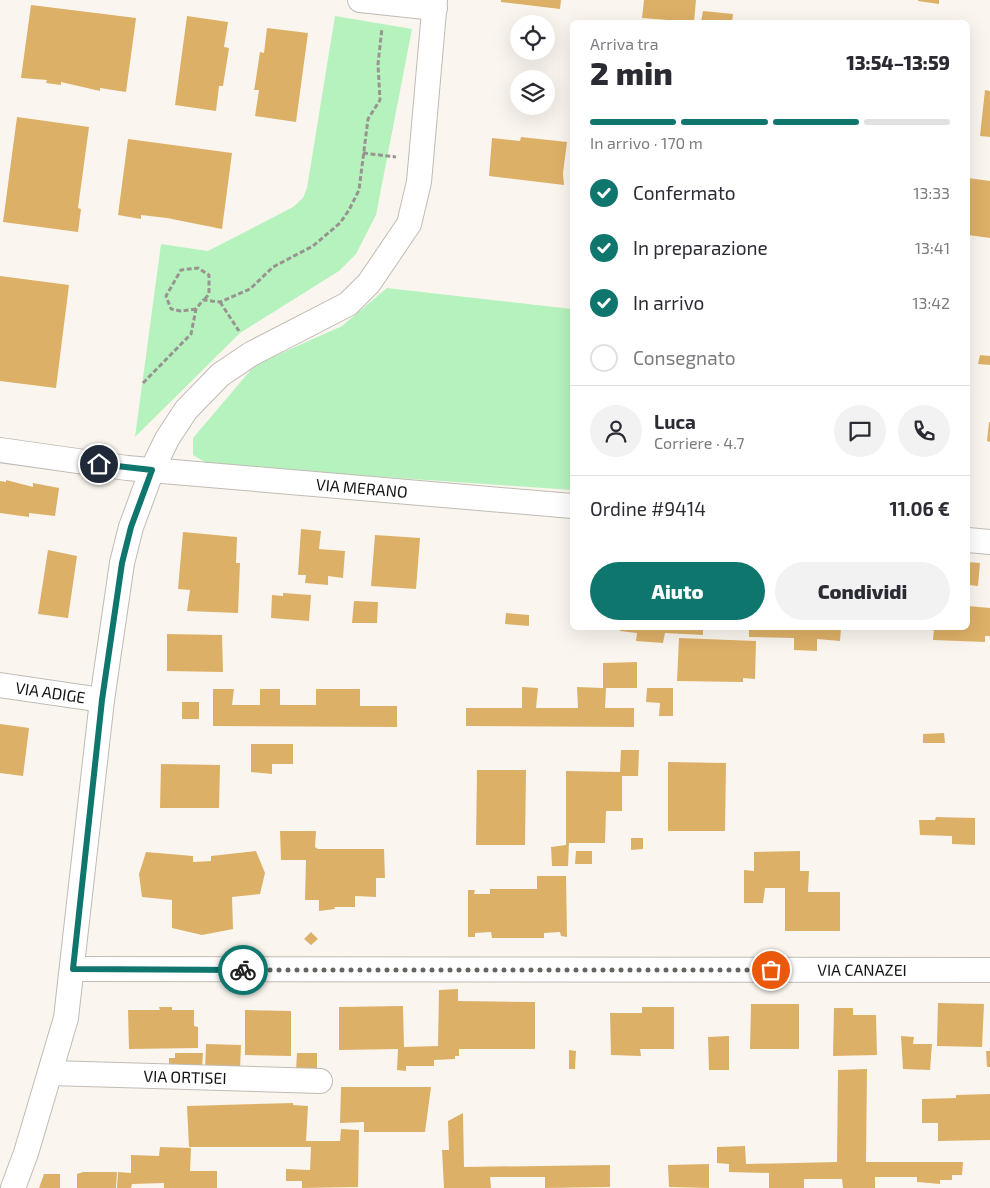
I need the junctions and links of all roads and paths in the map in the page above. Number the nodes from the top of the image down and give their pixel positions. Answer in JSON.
{"nodes":[{"id":1,"x":371,"y":2,"type":"edge"},
{"id":2,"x":435,"y":4,"type":"edge"},
{"id":3,"x":203,"y":300,"type":"junction"},
{"id":4,"x":220,"y":302,"type":"junction"},
{"id":5,"x":196,"y":309,"type":"junction"},
{"id":6,"x":251,"y":354,"type":"junction"},
{"id":7,"x":143,"y":383,"type":"dead end"},
{"id":8,"x":0,"y":450,"type":"edge"},
{"id":9,"x":152,"y":470,"type":"junction"},
{"id":10,"x":570,"y":506,"type":"edge"},
{"id":11,"x":970,"y":540,"type":"edge"},
{"id":12,"x":990,"y":542,"type":"edge"},
{"id":13,"x":0,"y":685,"type":"edge"},
{"id":14,"x":102,"y":700,"type":"junction"},
{"id":15,"x":73,"y":969,"type":"junction"},
{"id":16,"x":990,"y":970,"type":"edge"},
{"id":17,"x":50,"y":1073,"type":"junction"},
{"id":18,"x":320,"y":1081,"type":"dead end"},
{"id":19,"x":13,"y":1188,"type":"edge"}],
"edges":[{"from":1,"to":2,"type":"street"},
{"from":1,"to":4,"type":"path"},
{"from":2,"to":6,"type":"street"},
{"from":3,"to":4,"type":"path"},
{"from":3,"to":5,"type":"path"},
{"from":3,"to":5,"type":"path"},
{"from":4,"to":6,"type":"path"},
{"from":5,"to":7,"type":"path"},
{"from":6,"to":9,"type":"street"},
{"from":8,"to":9,"type":"street","name":"VIA MERANO"},
{"from":9,"to":10,"type":"street","name":"VIA MERANO"},
{"from":9,"to":14,"type":"street"},
{"from":11,"to":12,"type":"street"},
{"from":13,"to":14,"type":"street","name":"VIA ADIGE"},
{"from":14,"to":15,"type":"street"},
{"from":15,"to":16,"type":"street","name":"VIA CANAZEI"},
{"from":15,"to":17,"type":"street"},
{"from":17,"to":18,"type":"street","name":"VIA ORTISEI"},
{"from":17,"to":19,"type":"street"}]}
